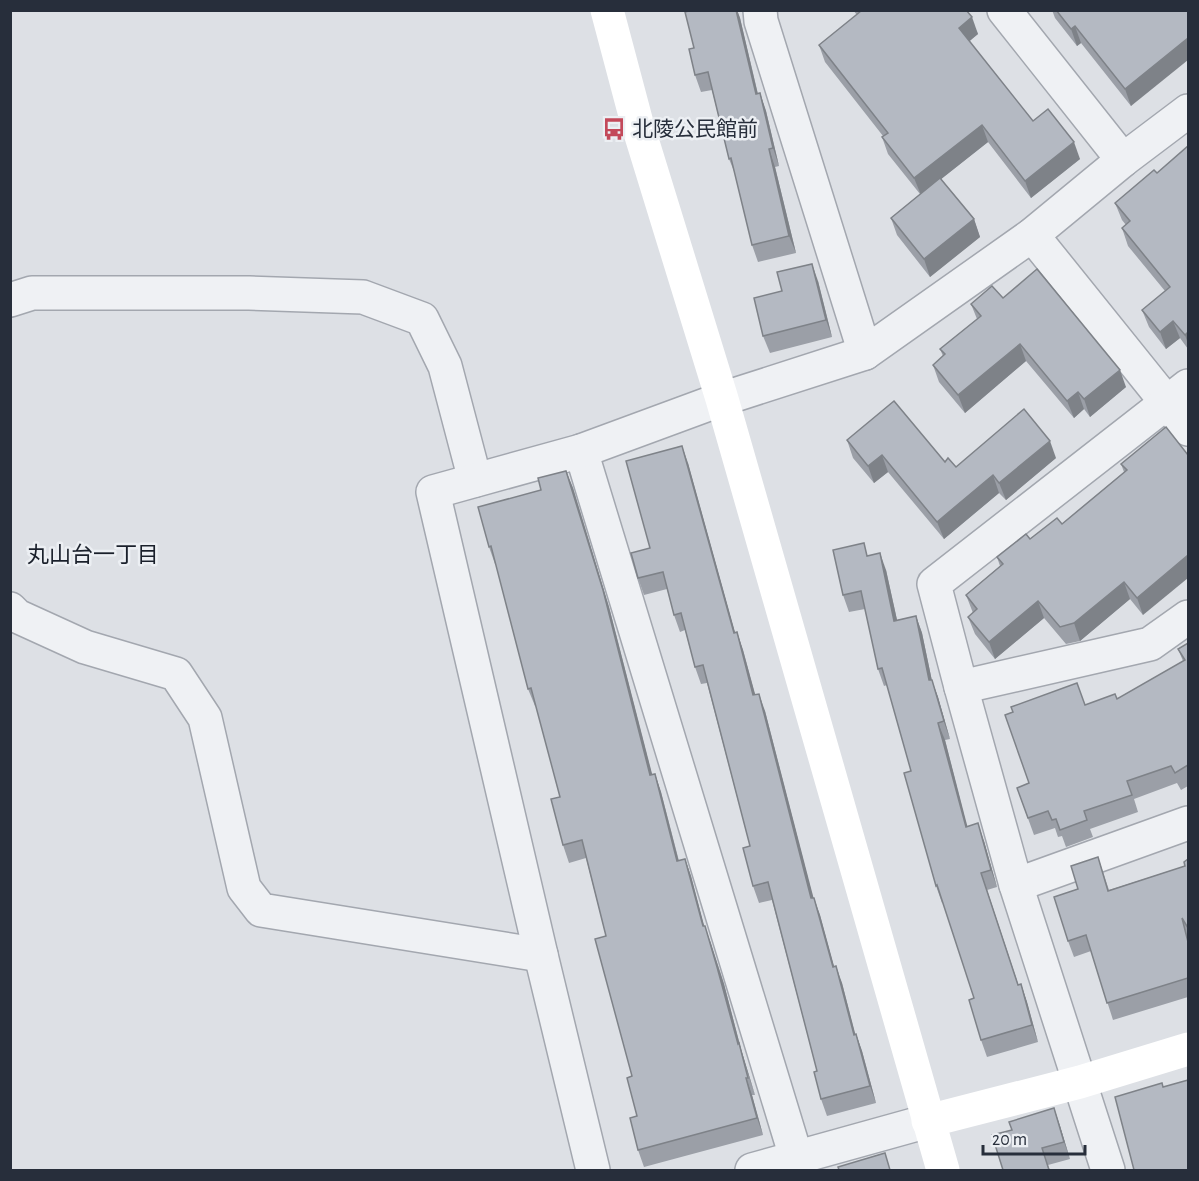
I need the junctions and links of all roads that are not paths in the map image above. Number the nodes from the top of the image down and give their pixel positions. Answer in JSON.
{"nodes":[{"id":1,"x":607,"y":10,"type":"edge"},
{"id":2,"x":760,"y":10,"type":"edge"},
{"id":3,"x":1004,"y":10,"type":"edge"},
{"id":4,"x":1188,"y":111,"type":"edge"},
{"id":5,"x":1123,"y":160,"type":"junction"},
{"id":6,"x":1032,"y":235,"type":"junction"},
{"id":7,"x":10,"y":300,"type":"edge"},
{"id":8,"x":865,"y":353,"type":"junction"},
{"id":9,"x":1178,"y":394,"type":"edge"},
{"id":10,"x":722,"y":399,"type":"junction"},
{"id":11,"x":1188,"y":429,"type":"edge"},
{"id":12,"x":580,"y":451,"type":"junction"},
{"id":13,"x":475,"y":480,"type":"junction"},
{"id":14,"x":10,"y":609,"type":"edge"},
{"id":15,"x":1188,"y":617,"type":"edge"},
{"id":16,"x":961,"y":687,"type":"junction"},
{"id":17,"x":1188,"y":823,"type":"edge"},
{"id":18,"x":1016,"y":885,"type":"junction"},
{"id":19,"x":541,"y":955,"type":"junction"},
{"id":20,"x":1188,"y":1049,"type":"edge"},
{"id":21,"x":1080,"y":1082,"type":"junction"},
{"id":22,"x":928,"y":1121,"type":"junction"},
{"id":23,"x":798,"y":1164,"type":"edge"},
{"id":24,"x":593,"y":1170,"type":"edge"},
{"id":25,"x":752,"y":1170,"type":"edge"},
{"id":26,"x":943,"y":1170,"type":"edge"},
{"id":27,"x":1108,"y":1170,"type":"edge"}],
"edges":[{"from":1,"to":10,"type":"street"},
{"from":2,"to":8,"type":"street"},
{"from":3,"to":5,"type":"street"},
{"from":4,"to":5,"type":"street"},
{"from":5,"to":6,"type":"street"},
{"from":6,"to":8,"type":"street"},
{"from":6,"to":9,"type":"street"},
{"from":7,"to":13,"type":"street"},
{"from":8,"to":10,"type":"street"},
{"from":9,"to":11,"type":"street"},
{"from":9,"to":16,"type":"street"},
{"from":10,"to":12,"type":"street"},
{"from":10,"to":22,"type":"street"},
{"from":12,"to":13,"type":"street"},
{"from":12,"to":23,"type":"street"},
{"from":13,"to":19,"type":"street"},
{"from":14,"to":19,"type":"street"},
{"from":15,"to":16,"type":"street"},
{"from":16,"to":18,"type":"street"},
{"from":17,"to":18,"type":"street"},
{"from":18,"to":21,"type":"street"},
{"from":19,"to":24,"type":"street"},
{"from":20,"to":21,"type":"street"},
{"from":21,"to":22,"type":"street"},
{"from":21,"to":27,"type":"street"},
{"from":22,"to":23,"type":"street"},
{"from":22,"to":26,"type":"street"},
{"from":23,"to":25,"type":"street"}]}
